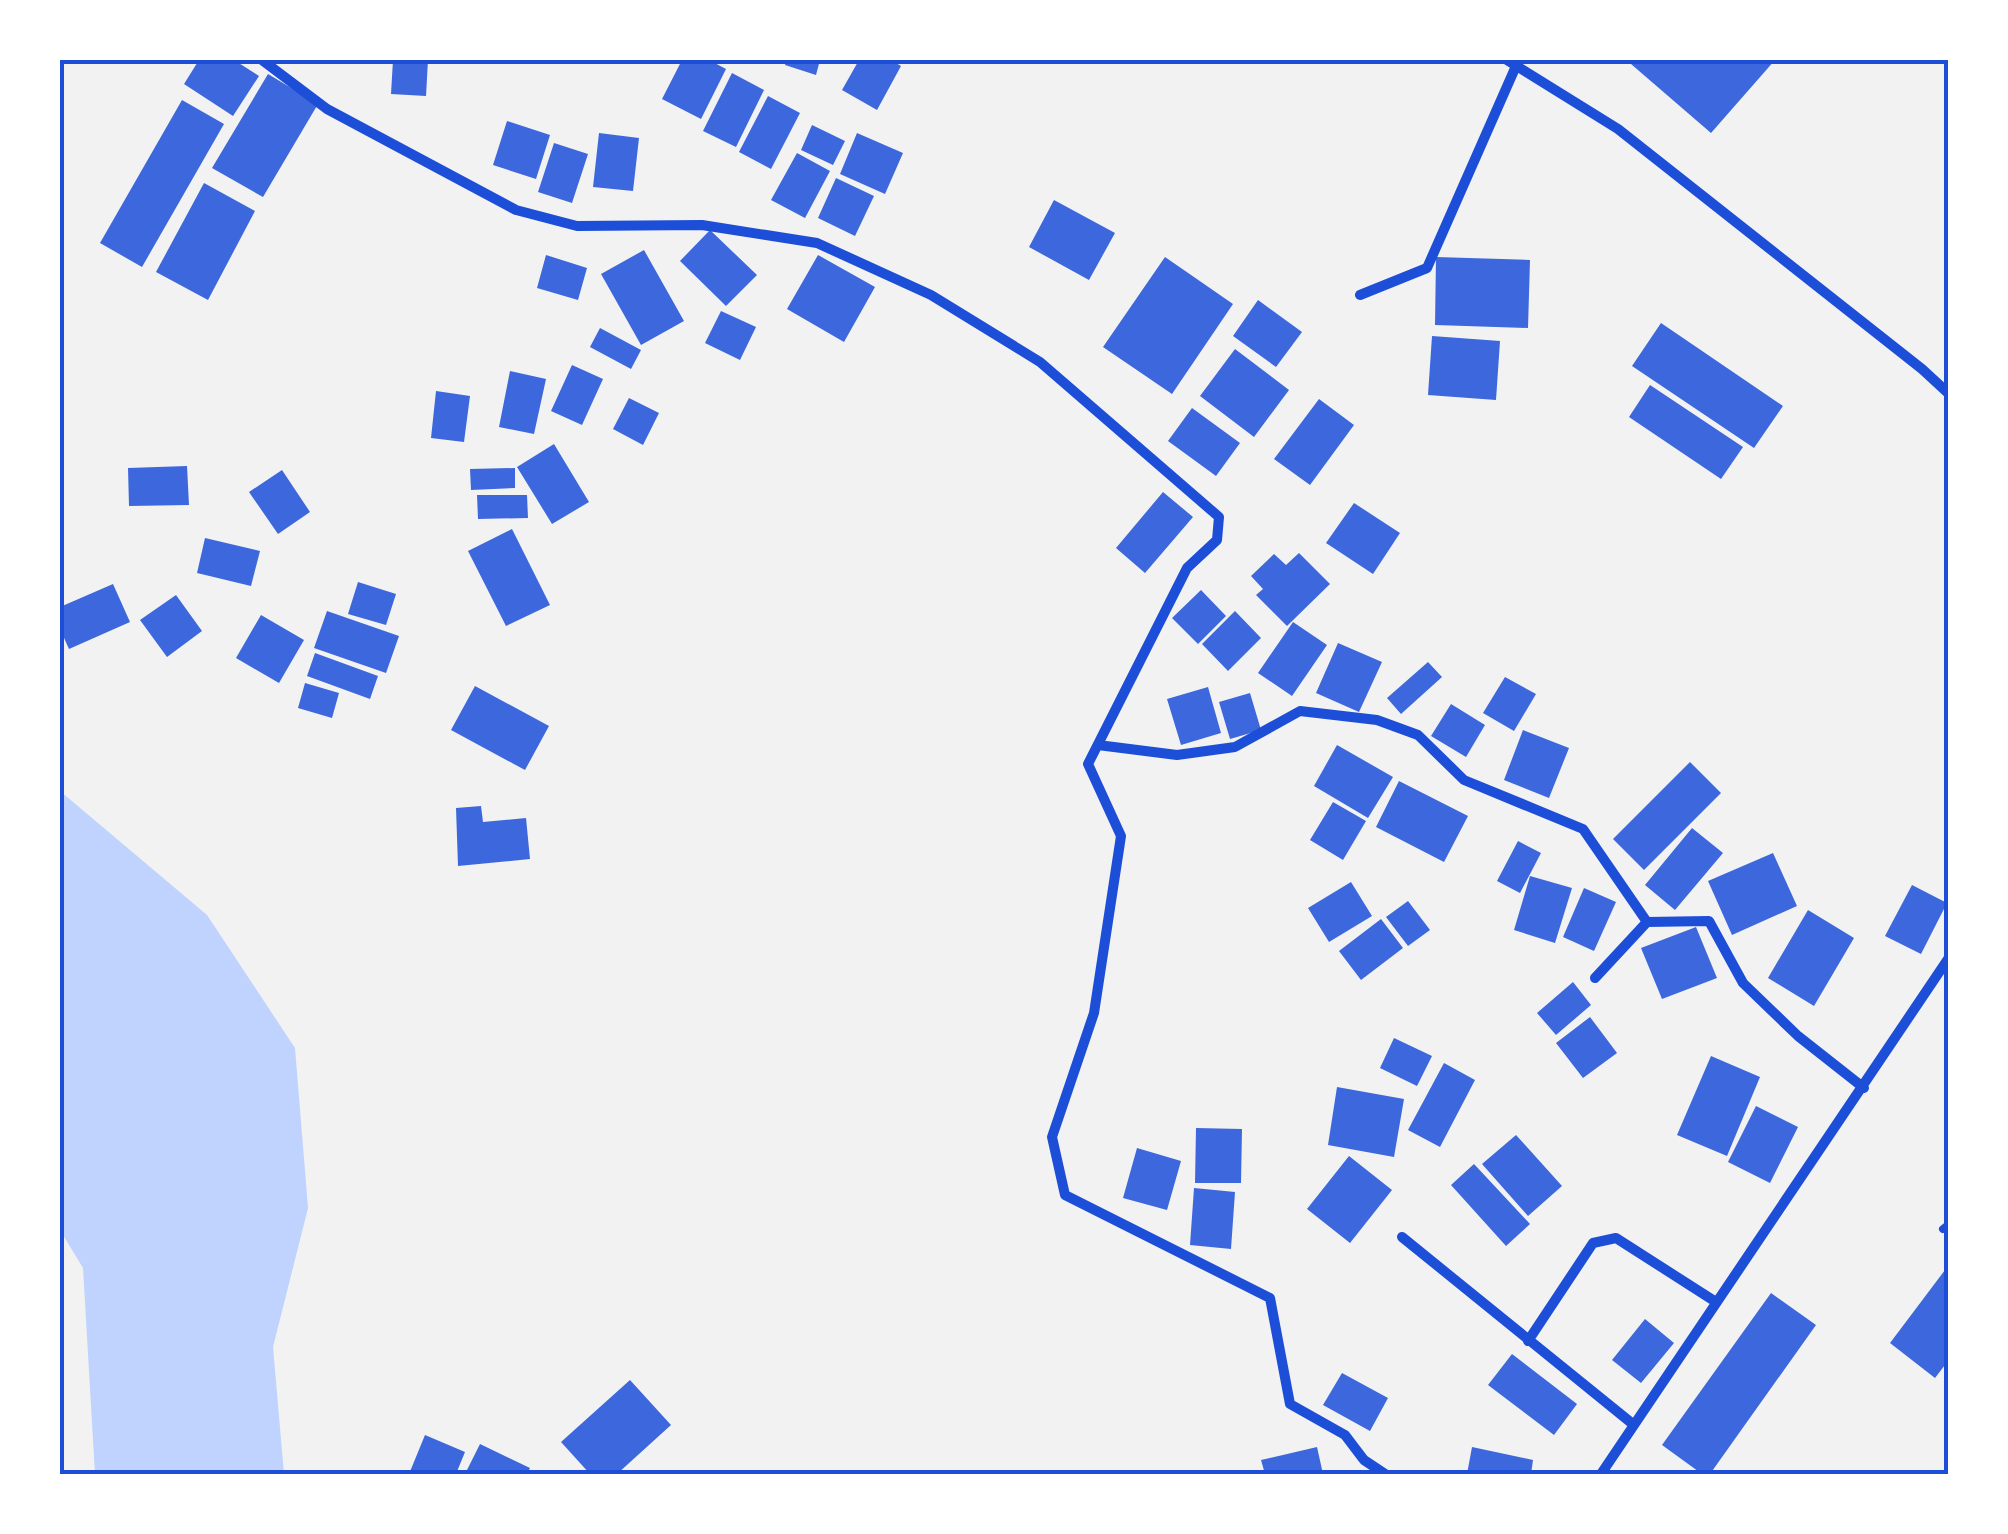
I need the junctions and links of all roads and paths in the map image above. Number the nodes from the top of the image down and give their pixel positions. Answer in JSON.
{"nodes":[{"id":1,"x":262,"y":60,"type":"edge"},
{"id":2,"x":1512,"y":63,"type":"edge"},
{"id":3,"x":1360,"y":295,"type":"dead end"},
{"id":4,"x":1948,"y":393,"type":"edge"},
{"id":5,"x":1098,"y":745,"type":"junction"},
{"id":6,"x":1647,"y":922,"type":"junction"},
{"id":7,"x":1948,"y":959,"type":"edge"},
{"id":8,"x":1595,"y":978,"type":"dead end"},
{"id":9,"x":1864,"y":1088,"type":"junction"},
{"id":10,"x":1402,"y":1237,"type":"dead end"},
{"id":11,"x":1716,"y":1302,"type":"junction"},
{"id":12,"x":1528,"y":1341,"type":"junction"},
{"id":13,"x":1634,"y":1425,"type":"junction"},
{"id":14,"x":1385,"y":1474,"type":"edge"},
{"id":15,"x":1601,"y":1474,"type":"edge"}],
"edges":[{"from":1,"to":5,"type":"street"},
{"from":2,"to":3,"type":"street"},
{"from":2,"to":4,"type":"street"},
{"from":5,"to":6,"type":"street"},
{"from":5,"to":14,"type":"street"},
{"from":6,"to":8,"type":"street"},
{"from":6,"to":9,"type":"street"},
{"from":7,"to":9,"type":"street"},
{"from":9,"to":11,"type":"street"},
{"from":10,"to":12,"type":"street"},
{"from":11,"to":12,"type":"street"},
{"from":11,"to":13,"type":"street"},
{"from":12,"to":13,"type":"street"},
{"from":13,"to":15,"type":"street"}]}
